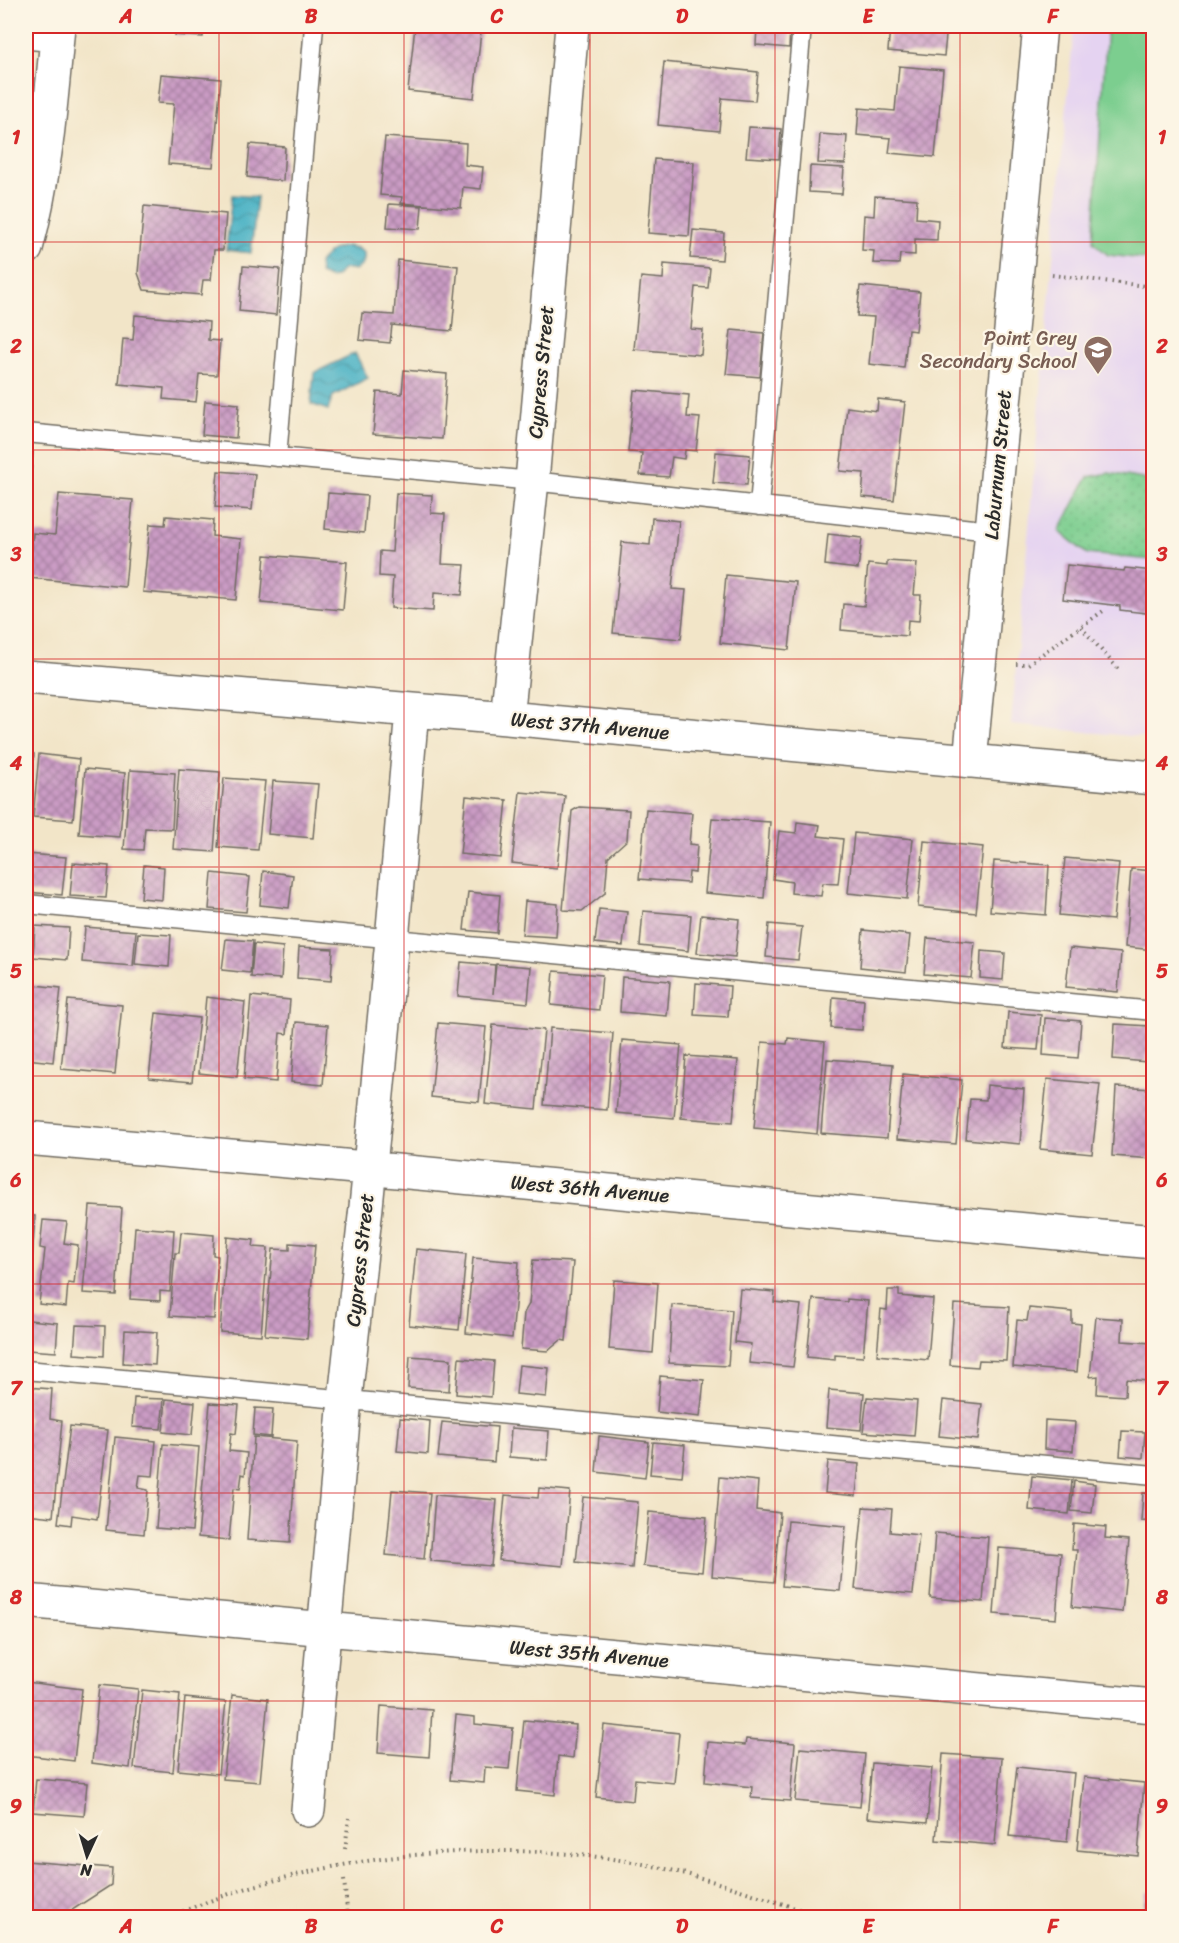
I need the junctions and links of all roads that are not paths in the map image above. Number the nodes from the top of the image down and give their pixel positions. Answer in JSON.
{"nodes":[{"id":1,"x":314,"y":26,"type":"edge"},
{"id":2,"x":572,"y":26,"type":"edge"},
{"id":3,"x":802,"y":26,"type":"edge"},
{"id":4,"x":1040,"y":26,"type":"edge"},
{"id":5,"x":47,"y":31,"type":"edge"},
{"id":6,"x":26,"y":249,"type":"edge"},
{"id":7,"x":26,"y":434,"type":"edge"},
{"id":8,"x":277,"y":457,"type":"junction"},
{"id":9,"x":532,"y":481,"type":"junction"},
{"id":10,"x":759,"y":506,"type":"junction"},
{"id":11,"x":991,"y":531,"type":"junction"},
{"id":12,"x":26,"y":677,"type":"edge"},
{"id":13,"x":412,"y":710,"type":"junction"},
{"id":14,"x":507,"y":718,"type":"junction"},
{"id":15,"x":970,"y":761,"type":"junction"},
{"id":16,"x":1154,"y":778,"type":"edge"},
{"id":17,"x":26,"y":904,"type":"edge"},
{"id":18,"x":392,"y":940,"type":"junction"},
{"id":19,"x":1154,"y":1011,"type":"edge"},
{"id":20,"x":26,"y":1138,"type":"edge"},
{"id":21,"x":370,"y":1168,"type":"junction"},
{"id":22,"x":1154,"y":1242,"type":"edge"},
{"id":23,"x":26,"y":1370,"type":"edge"},
{"id":24,"x":345,"y":1400,"type":"junction"},
{"id":25,"x":1154,"y":1475,"type":"edge"},
{"id":26,"x":26,"y":1601,"type":"edge"},
{"id":27,"x":324,"y":1630,"type":"junction"},
{"id":28,"x":1154,"y":1706,"type":"edge"},
{"id":29,"x":308,"y":1809,"type":"dead end"}],
"edges":[{"from":1,"to":8,"type":"lane"},
{"from":2,"to":9,"type":"street","name":"Cypress Street"},
{"from":3,"to":10,"type":"lane"},
{"from":4,"to":11,"type":"street","name":"Laburnum Street"},
{"from":5,"to":6,"type":"street"},
{"from":7,"to":8,"type":"lane"},
{"from":8,"to":9,"type":"lane"},
{"from":9,"to":10,"type":"lane"},
{"from":9,"to":14,"type":"street","name":"Cypress Street"},
{"from":10,"to":11,"type":"lane"},
{"from":11,"to":15,"type":"street","name":"Laburnum Street"},
{"from":12,"to":13,"type":"street","name":"West 37th Avenue"},
{"from":13,"to":14,"type":"street","name":"West 37th Avenue"},
{"from":13,"to":18,"type":"street","name":"Cypress Street"},
{"from":14,"to":15,"type":"street","name":"West 37th Avenue"},
{"from":15,"to":16,"type":"street","name":"West 37th Avenue"},
{"from":17,"to":18,"type":"lane"},
{"from":18,"to":19,"type":"lane"},
{"from":18,"to":21,"type":"street","name":"Cypress Street"},
{"from":20,"to":21,"type":"street","name":"West 36th Avenue"},
{"from":21,"to":22,"type":"street","name":"West 36th Avenue"},
{"from":21,"to":24,"type":"street","name":"Cypress Street"},
{"from":23,"to":24,"type":"lane"},
{"from":24,"to":25,"type":"lane"},
{"from":24,"to":27,"type":"street","name":"Cypress Street"},
{"from":26,"to":27,"type":"street","name":"West 35th Avenue"},
{"from":27,"to":28,"type":"street","name":"West 35th Avenue"},
{"from":27,"to":29,"type":"street","name":"Cypress Street"}]}
